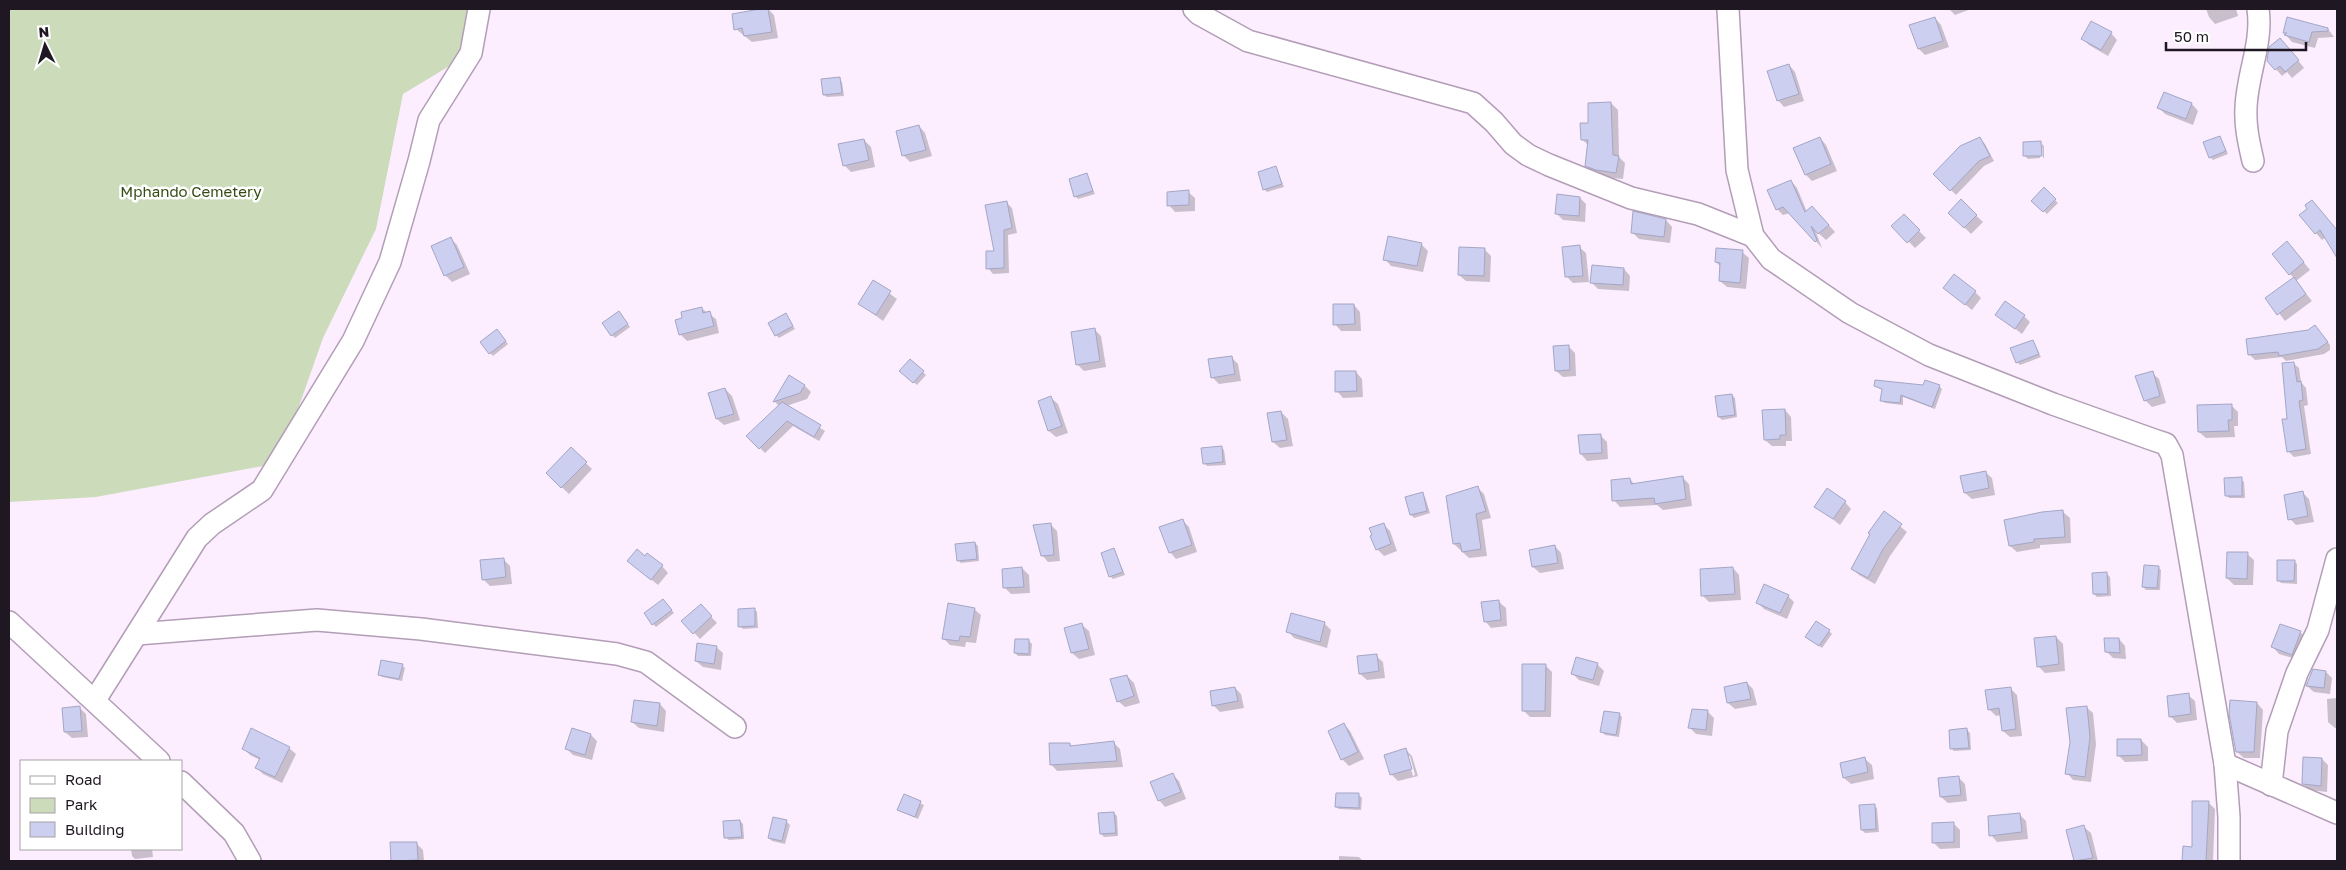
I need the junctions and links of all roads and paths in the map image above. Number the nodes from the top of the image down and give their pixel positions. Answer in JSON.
{"nodes":[{"id":1,"x":479,"y":9,"type":"edge"},
{"id":2,"x":1194,"y":9,"type":"edge"},
{"id":3,"x":1728,"y":9,"type":"edge"},
{"id":4,"x":2258,"y":9,"type":"edge"},
{"id":5,"x":2254,"y":161,"type":"dead end"},
{"id":6,"x":1753,"y":236,"type":"junction"},
{"id":7,"x":2337,"y":559,"type":"edge"},
{"id":8,"x":9,"y":622,"type":"edge"},
{"id":9,"x":137,"y":634,"type":"junction"},
{"id":10,"x":95,"y":700,"type":"junction"},
{"id":11,"x":735,"y":727,"type":"dead end"},
{"id":12,"x":158,"y":760,"type":"edge"},
{"id":13,"x":2225,"y":764,"type":"junction"},
{"id":14,"x":182,"y":783,"type":"edge"},
{"id":15,"x":2271,"y":785,"type":"junction"},
{"id":16,"x":2337,"y":813,"type":"edge"},
{"id":17,"x":250,"y":861,"type":"edge"},
{"id":18,"x":2229,"y":861,"type":"edge"}],
"edges":[{"from":1,"to":9,"type":"street"},
{"from":2,"to":6,"type":"street"},
{"from":3,"to":6,"type":"street"},
{"from":4,"to":5,"type":"street"},
{"from":6,"to":13,"type":"street"},
{"from":7,"to":15,"type":"street"},
{"from":8,"to":10,"type":"street"},
{"from":9,"to":10,"type":"street"},
{"from":9,"to":11,"type":"street"},
{"from":10,"to":12,"type":"street"},
{"from":13,"to":15,"type":"street"},
{"from":13,"to":18,"type":"street"},
{"from":14,"to":17,"type":"street"},
{"from":15,"to":16,"type":"street"}]}
